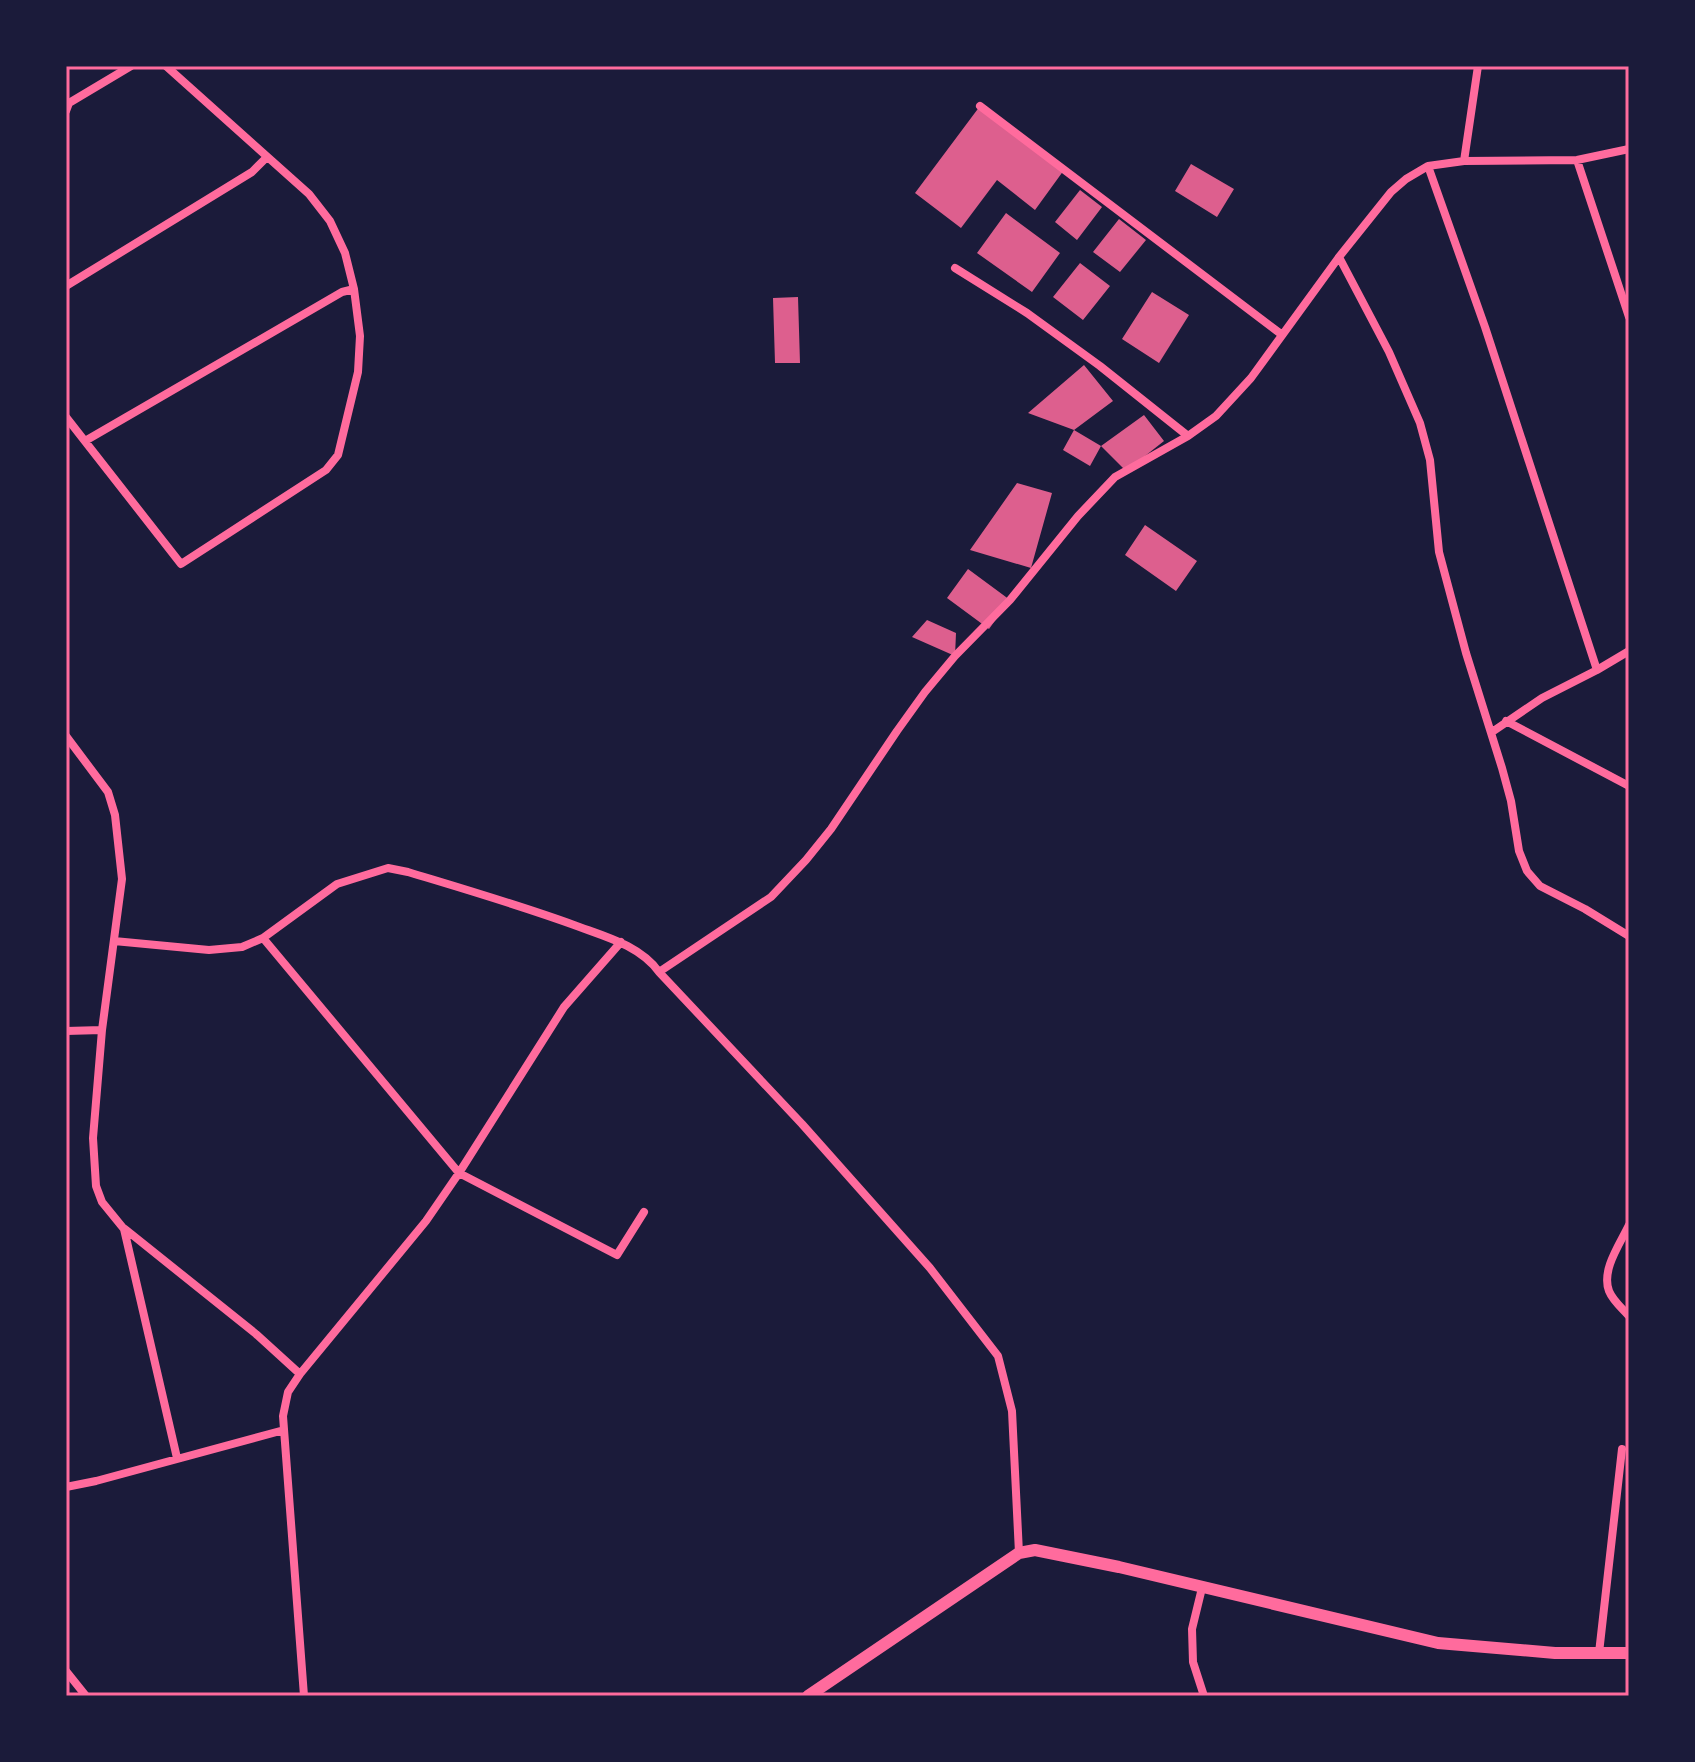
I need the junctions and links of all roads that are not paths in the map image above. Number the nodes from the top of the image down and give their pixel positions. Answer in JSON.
{"nodes":[{"id":1,"x":131,"y":66,"type":"edge"},
{"id":2,"x":166,"y":66,"type":"edge"},
{"id":3,"x":1478,"y":66,"type":"edge"},
{"id":4,"x":980,"y":106,"type":"dead end"},
{"id":5,"x":66,"y":111,"type":"edge"},
{"id":6,"x":1629,"y":149,"type":"edge"},
{"id":7,"x":267,"y":157,"type":"junction"},
{"id":8,"x":1577,"y":160,"type":"junction"},
{"id":9,"x":1464,"y":161,"type":"junction"},
{"id":10,"x":1428,"y":166,"type":"junction"},
{"id":11,"x":1339,"y":257,"type":"junction"},
{"id":12,"x":955,"y":268,"type":"dead end"},
{"id":13,"x":66,"y":286,"type":"edge"},
{"id":14,"x":354,"y":289,"type":"junction"},
{"id":15,"x":1629,"y":317,"type":"edge"},
{"id":16,"x":1281,"y":334,"type":"junction"},
{"id":17,"x":66,"y":417,"type":"edge"},
{"id":18,"x":1188,"y":436,"type":"junction"},
{"id":19,"x":85,"y":441,"type":"junction"},
{"id":20,"x":1629,"y":651,"type":"edge"},
{"id":21,"x":1597,"y":670,"type":"junction"},
{"id":22,"x":1506,"y":721,"type":"junction"},
{"id":23,"x":1492,"y":732,"type":"junction"},
{"id":24,"x":66,"y":736,"type":"edge"},
{"id":25,"x":1629,"y":786,"type":"edge"},
{"id":26,"x":1629,"y":936,"type":"edge"},
{"id":27,"x":263,"y":938,"type":"junction"},
{"id":28,"x":114,"y":941,"type":"junction"},
{"id":29,"x":621,"y":942,"type":"junction"},
{"id":30,"x":659,"y":972,"type":"junction"},
{"id":31,"x":102,"y":1030,"type":"junction"},
{"id":32,"x":66,"y":1031,"type":"edge"},
{"id":33,"x":459,"y":1173,"type":"junction"},
{"id":34,"x":644,"y":1212,"type":"dead end"},
{"id":35,"x":1629,"y":1225,"type":"edge"},
{"id":36,"x":124,"y":1229,"type":"junction"},
{"id":37,"x":1629,"y":1316,"type":"edge"},
{"id":38,"x":300,"y":1374,"type":"junction"},
{"id":39,"x":284,"y":1430,"type":"junction"},
{"id":40,"x":1622,"y":1449,"type":"dead end"},
{"id":41,"x":177,"y":1458,"type":"junction"},
{"id":42,"x":66,"y":1487,"type":"edge"},
{"id":43,"x":1019,"y":1553,"type":"junction"},
{"id":44,"x":1202,"y":1588,"type":"junction"},
{"id":45,"x":1599,"y":1653,"type":"junction"},
{"id":46,"x":1629,"y":1653,"type":"edge"},
{"id":47,"x":66,"y":1671,"type":"edge"},
{"id":48,"x":86,"y":1696,"type":"edge"},
{"id":49,"x":304,"y":1696,"type":"edge"},
{"id":50,"x":808,"y":1696,"type":"edge"},
{"id":51,"x":1204,"y":1696,"type":"edge"}],
"edges":[{"from":1,"to":5,"type":"street"},
{"from":2,"to":7,"type":"street"},
{"from":3,"to":9,"type":"street"},
{"from":4,"to":16,"type":"street"},
{"from":6,"to":8,"type":"street"},
{"from":7,"to":13,"type":"street"},
{"from":7,"to":14,"type":"street"},
{"from":8,"to":9,"type":"street"},
{"from":8,"to":15,"type":"street"},
{"from":9,"to":10,"type":"street"},
{"from":10,"to":11,"type":"street"},
{"from":10,"to":21,"type":"street"},
{"from":11,"to":16,"type":"street"},
{"from":11,"to":23,"type":"street"},
{"from":12,"to":18,"type":"street"},
{"from":14,"to":19,"type":"street"},
{"from":14,"to":19,"type":"street"},
{"from":16,"to":18,"type":"street"},
{"from":17,"to":19,"type":"street"},
{"from":18,"to":30,"type":"street"},
{"from":20,"to":21,"type":"street"},
{"from":21,"to":22,"type":"street"},
{"from":22,"to":23,"type":"street"},
{"from":22,"to":25,"type":"street"},
{"from":23,"to":26,"type":"street"},
{"from":24,"to":28,"type":"street"},
{"from":27,"to":28,"type":"street"},
{"from":27,"to":29,"type":"street"},
{"from":27,"to":33,"type":"street"},
{"from":28,"to":31,"type":"street"},
{"from":29,"to":30,"type":"street"},
{"from":29,"to":33,"type":"street"},
{"from":30,"to":43,"type":"street"},
{"from":31,"to":32,"type":"street"},
{"from":31,"to":36,"type":"street"},
{"from":33,"to":34,"type":"street"},
{"from":33,"to":38,"type":"street"},
{"from":35,"to":37,"type":"street"},
{"from":36,"to":38,"type":"street"},
{"from":36,"to":41,"type":"street"},
{"from":38,"to":39,"type":"street"},
{"from":39,"to":41,"type":"street"},
{"from":39,"to":49,"type":"street"},
{"from":40,"to":45,"type":"street"},
{"from":41,"to":42,"type":"street"},
{"from":43,"to":44,"type":"street"},
{"from":43,"to":50,"type":"street"},
{"from":44,"to":45,"type":"street"},
{"from":44,"to":51,"type":"street"},
{"from":45,"to":46,"type":"street"},
{"from":47,"to":48,"type":"street"}]}
